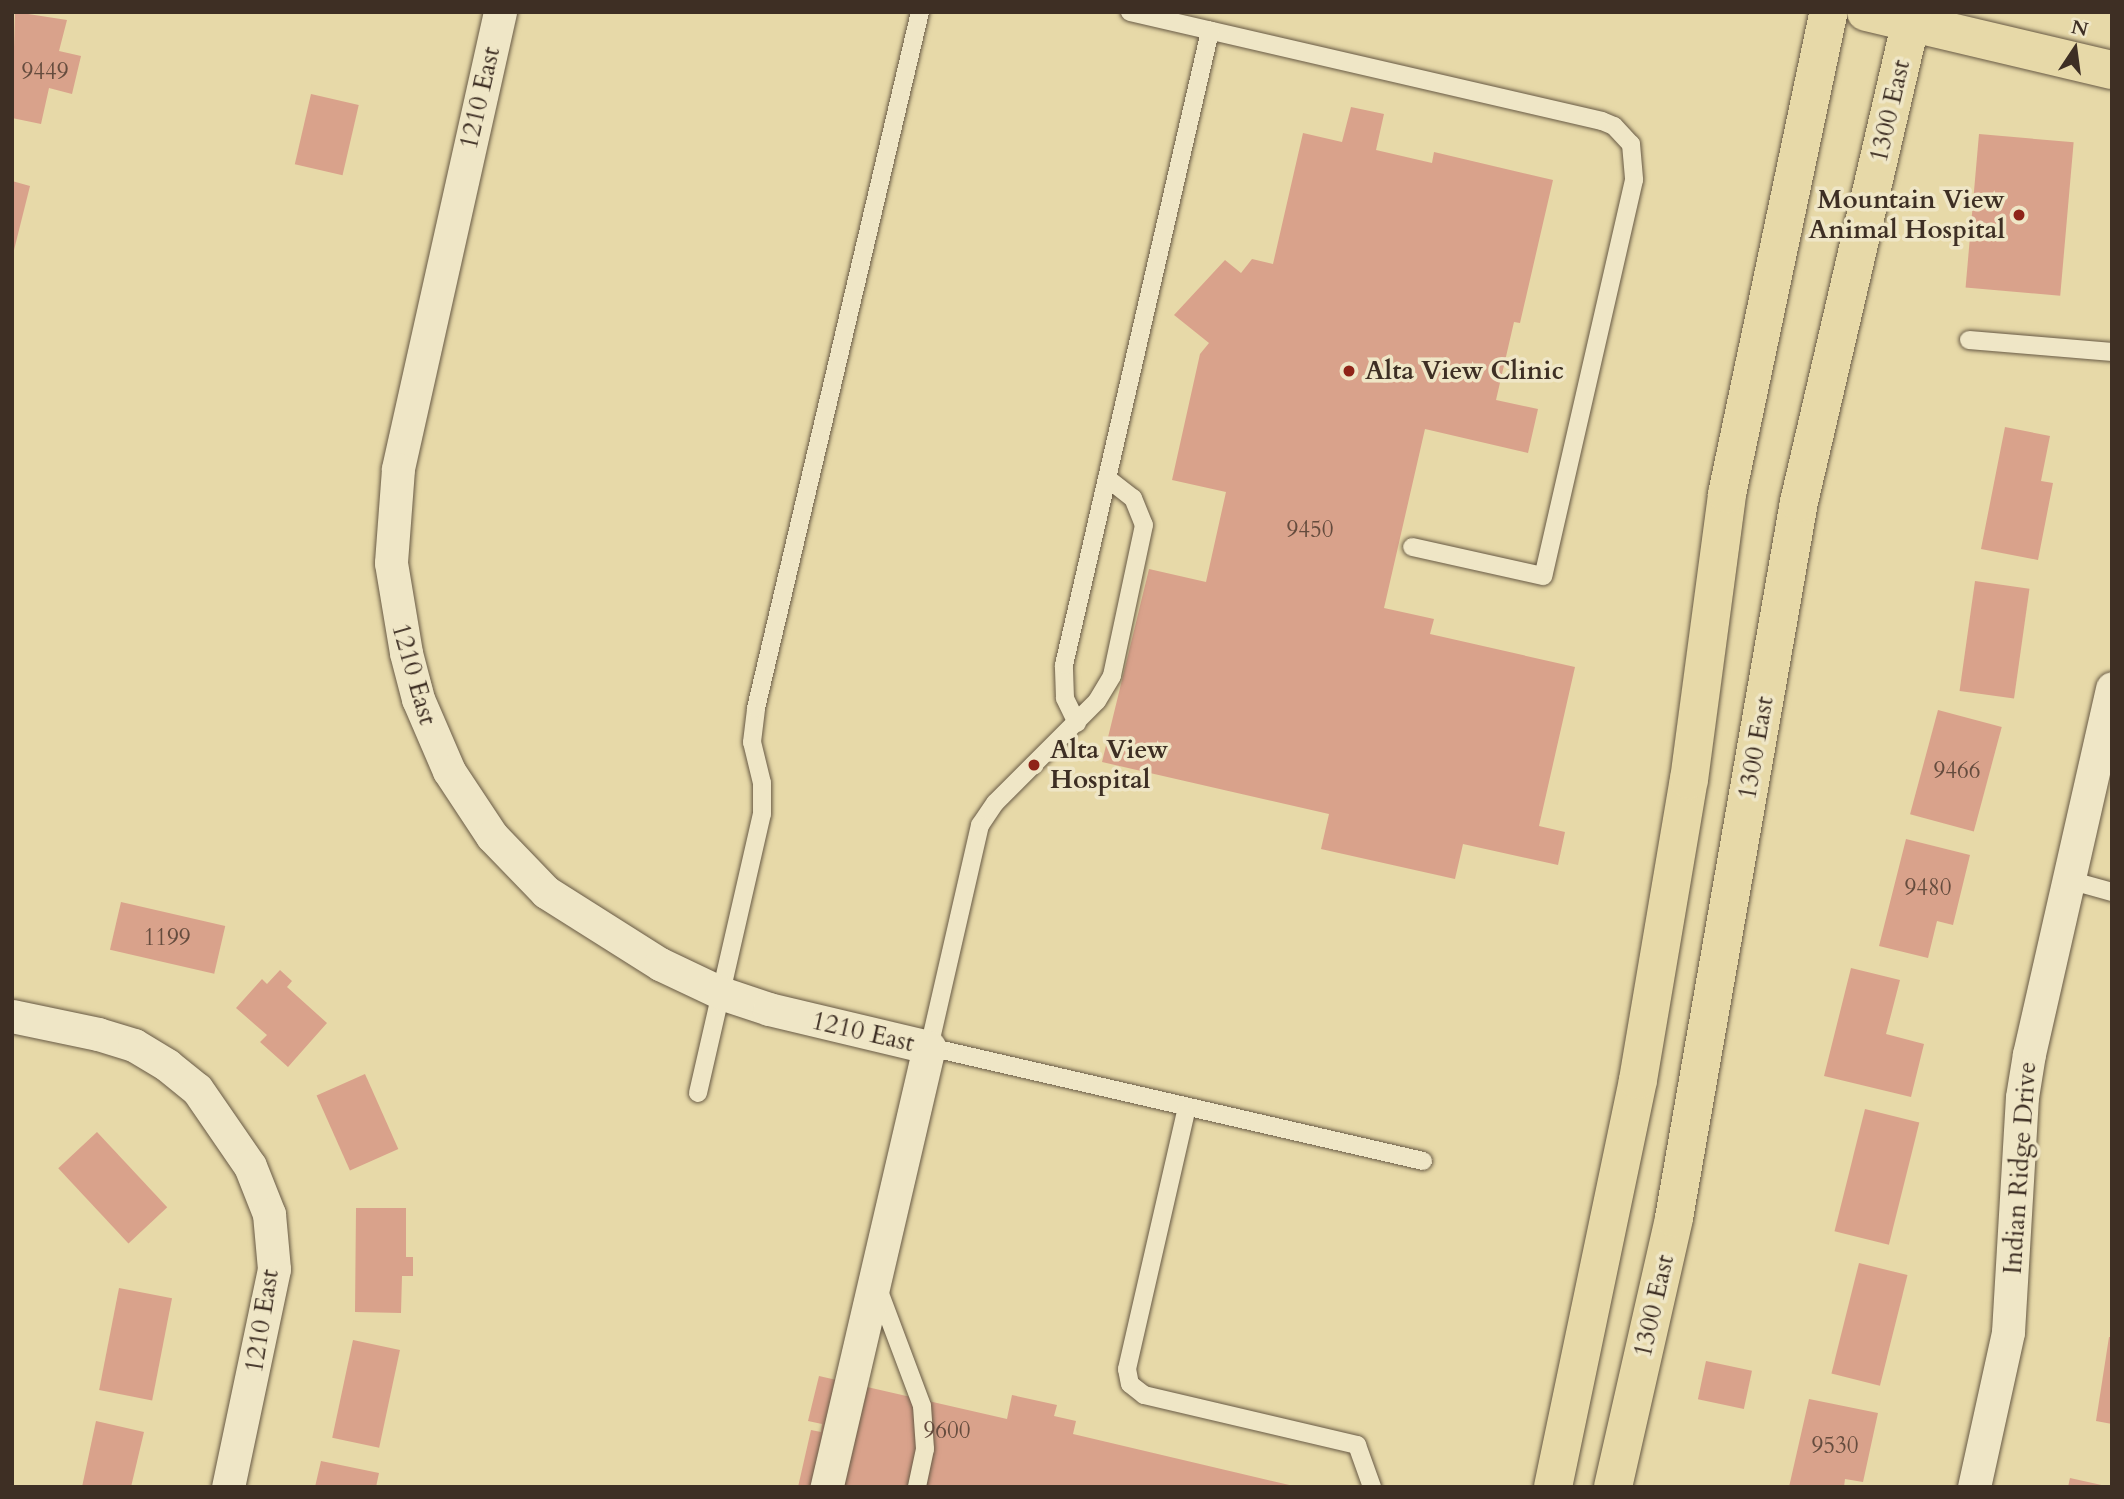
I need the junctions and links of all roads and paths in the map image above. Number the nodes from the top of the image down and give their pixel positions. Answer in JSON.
{"nodes":[{"id":1,"x":500,"y":12,"type":"edge"},
{"id":2,"x":920,"y":12,"type":"edge"},
{"id":3,"x":1130,"y":12,"type":"edge"},
{"id":4,"x":1829,"y":12,"type":"edge"},
{"id":5,"x":1866,"y":12,"type":"edge"},
{"id":6,"x":1912,"y":17,"type":"edge"},
{"id":7,"x":1210,"y":31,"type":"junction"},
{"id":8,"x":2112,"y":70,"type":"edge"},
{"id":9,"x":1969,"y":340,"type":"dead end"},
{"id":10,"x":2112,"y":352,"type":"edge"},
{"id":11,"x":1107,"y":478,"type":"junction"},
{"id":12,"x":1412,"y":547,"type":"dead end"},
{"id":13,"x":2112,"y":688,"type":"edge"},
{"id":14,"x":1077,"y":723,"type":"junction"},
{"id":15,"x":2069,"y":880,"type":"junction"},
{"id":16,"x":2112,"y":892,"type":"edge"},
{"id":17,"x":721,"y":993,"type":"junction"},
{"id":18,"x":12,"y":1016,"type":"edge"},
{"id":19,"x":929,"y":1047,"type":"junction"},
{"id":20,"x":698,"y":1093,"type":"dead end"},
{"id":21,"x":1187,"y":1107,"type":"junction"},
{"id":22,"x":1423,"y":1161,"type":"dead end"},
{"id":23,"x":875,"y":1280,"type":"junction"},
{"id":24,"x":228,"y":1487,"type":"edge"},
{"id":25,"x":827,"y":1487,"type":"edge"},
{"id":26,"x":917,"y":1487,"type":"edge"},
{"id":27,"x":1372,"y":1487,"type":"edge"},
{"id":28,"x":1553,"y":1487,"type":"edge"},
{"id":29,"x":1613,"y":1487,"type":"edge"},
{"id":30,"x":1974,"y":1487,"type":"edge"}],
"edges":[{"from":1,"to":17,"type":"street","name":"1210 East"},
{"from":2,"to":17,"type":"lane"},
{"from":3,"to":7,"type":"lane"},
{"from":4,"to":28,"type":"main road"},
{"from":5,"to":6,"type":"main road"},
{"from":6,"to":8,"type":"main road"},
{"from":6,"to":29,"type":"main road","name":"1300 East"},
{"from":7,"to":11,"type":"lane"},
{"from":7,"to":12,"type":"lane"},
{"from":9,"to":10,"type":"lane"},
{"from":11,"to":14,"type":"lane"},
{"from":11,"to":14,"type":"lane"},
{"from":13,"to":15,"type":"street","name":"Indian Ridge Drive"},
{"from":14,"to":19,"type":"lane"},
{"from":15,"to":16,"type":"lane"},
{"from":15,"to":30,"type":"street","name":"Indian Ridge Drive"},
{"from":17,"to":19,"type":"street","name":"1210 East"},
{"from":17,"to":20,"type":"lane"},
{"from":18,"to":24,"type":"street","name":"1210 East"},
{"from":19,"to":21,"type":"lane"},
{"from":19,"to":23,"type":"street"},
{"from":21,"to":22,"type":"lane"},
{"from":21,"to":27,"type":"lane"},
{"from":23,"to":25,"type":"street"},
{"from":23,"to":26,"type":"lane"}]}
